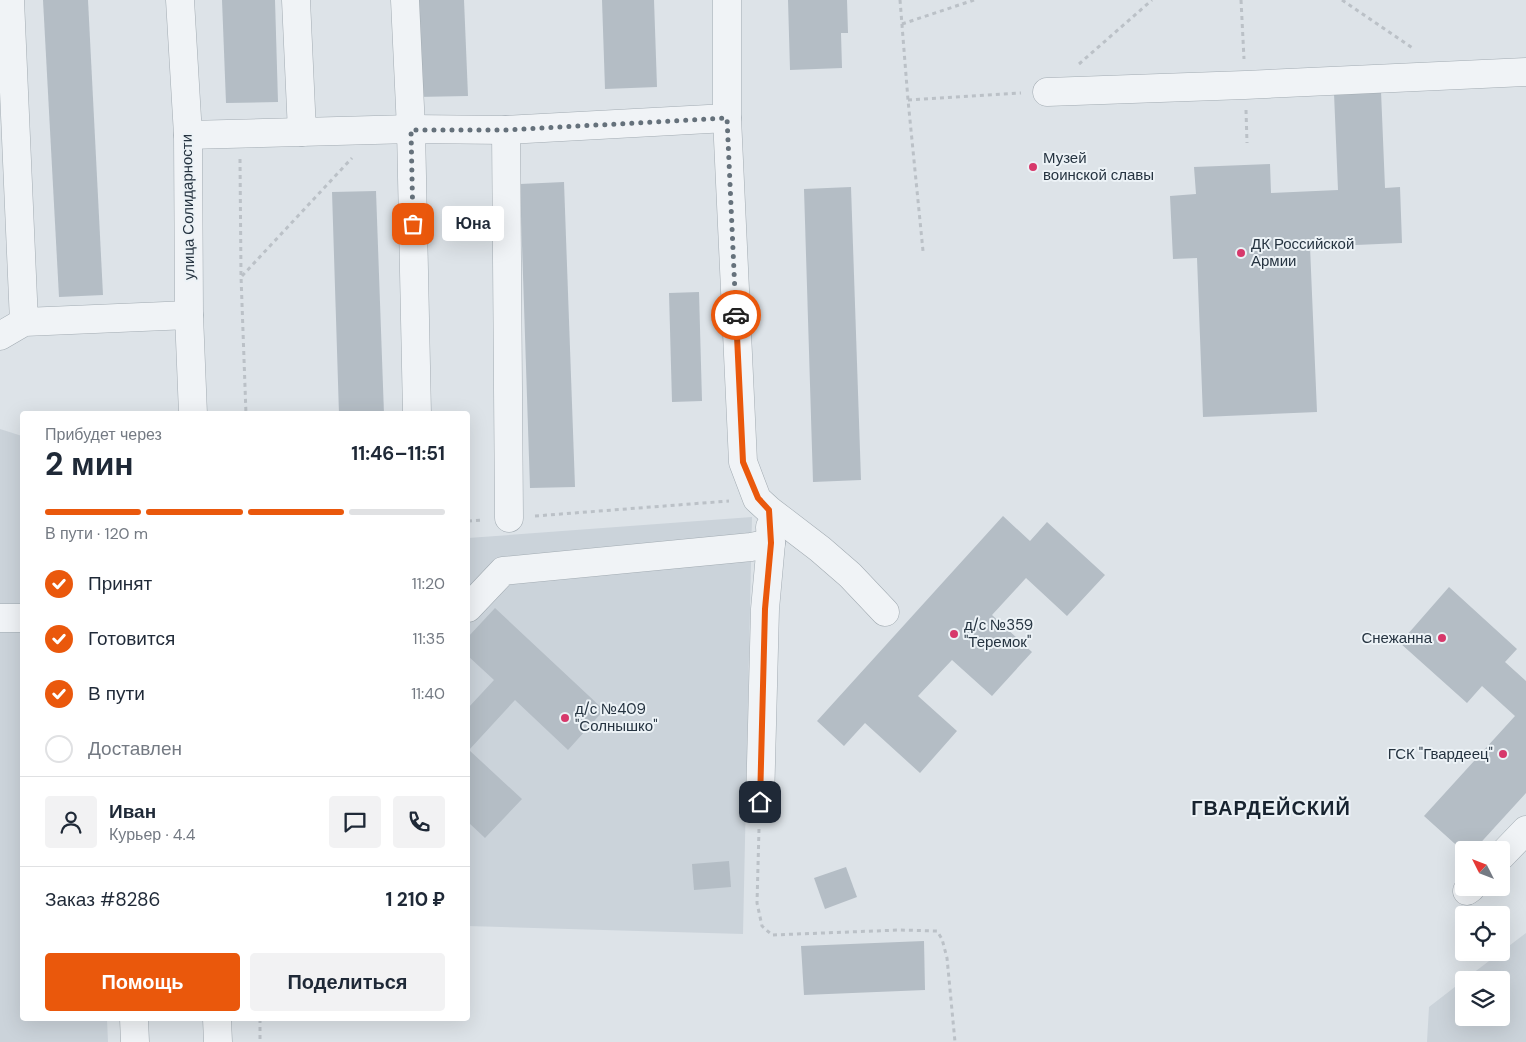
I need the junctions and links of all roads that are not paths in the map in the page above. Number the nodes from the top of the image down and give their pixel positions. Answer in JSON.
{"nodes":[{"id":1,"x":10,"y":0,"type":"edge"},
{"id":2,"x":180,"y":0,"type":"edge"},
{"id":3,"x":296,"y":0,"type":"edge"},
{"id":4,"x":405,"y":0,"type":"edge"},
{"id":5,"x":727,"y":0,"type":"edge"},
{"id":6,"x":1526,"y":72,"type":"edge"},
{"id":7,"x":1046,"y":92,"type":"dead end"},
{"id":8,"x":727,"y":118,"type":"junction"},
{"id":9,"x":411,"y":130,"type":"junction"},
{"id":10,"x":506,"y":130,"type":"junction"},
{"id":11,"x":302,"y":132,"type":"junction"},
{"id":12,"x":188,"y":135,"type":"junction"},
{"id":13,"x":189,"y":315,"type":"junction"},
{"id":14,"x":24,"y":322,"type":"junction"},
{"id":15,"x":0,"y":336,"type":"edge"},
{"id":16,"x":193,"y":411,"type":"edge"},
{"id":17,"x":417,"y":411,"type":"edge"},
{"id":18,"x":763,"y":504,"type":"junction"},
{"id":19,"x":509,"y":518,"type":"road end"},
{"id":20,"x":771,"y":543,"type":"junction"},
{"id":21,"x":470,"y":606,"type":"edge"},
{"id":22,"x":885,"y":612,"type":"dead end"},
{"id":23,"x":0,"y":618,"type":"edge"},
{"id":24,"x":20,"y":618,"type":"edge"},
{"id":25,"x":760,"y":802,"type":"road end"},
{"id":26,"x":1526,"y":830,"type":"edge"},
{"id":27,"x":1510,"y":847,"type":"edge"},
{"id":28,"x":134,"y":1021,"type":"edge"},
{"id":29,"x":217,"y":1021,"type":"edge"},
{"id":30,"x":135,"y":1042,"type":"edge"},
{"id":31,"x":218,"y":1042,"type":"edge"}],
"edges":[{"from":1,"to":14,"type":"lane"},
{"from":2,"to":12,"type":"lane","name":"улица Солидарности"},
{"from":3,"to":11,"type":"lane"},
{"from":4,"to":9,"type":"lane"},
{"from":5,"to":8,"type":"lane"},
{"from":6,"to":7,"type":"lane"},
{"from":8,"to":10,"type":"lane"},
{"from":8,"to":18,"type":"lane"},
{"from":9,"to":10,"type":"lane"},
{"from":9,"to":11,"type":"lane"},
{"from":9,"to":17,"type":"lane"},
{"from":10,"to":19,"type":"lane"},
{"from":11,"to":12,"type":"lane"},
{"from":12,"to":13,"type":"lane","name":"улица Солидарности"},
{"from":13,"to":14,"type":"lane"},
{"from":13,"to":16,"type":"lane","name":"улица Солидарности"},
{"from":14,"to":15,"type":"lane"},
{"from":18,"to":20,"type":"lane"},
{"from":18,"to":22,"type":"lane"},
{"from":20,"to":21,"type":"lane"},
{"from":20,"to":25,"type":"lane"},
{"from":23,"to":24,"type":"lane"},
{"from":26,"to":27,"type":"lane"},
{"from":28,"to":30,"type":"lane"},
{"from":29,"to":31,"type":"lane"}]}
